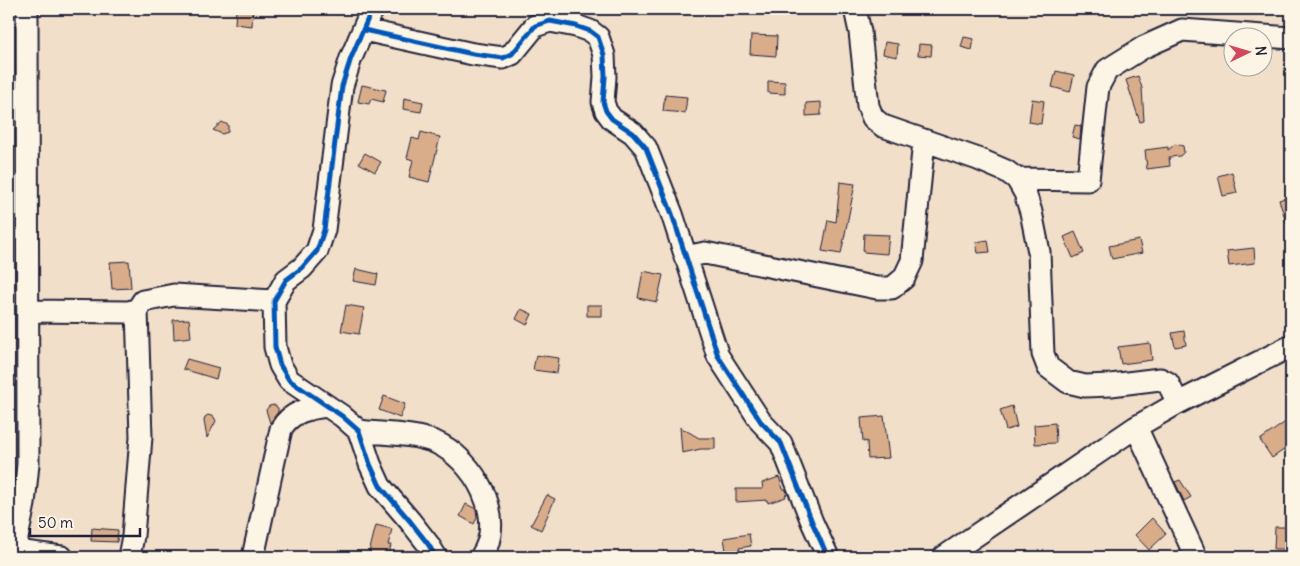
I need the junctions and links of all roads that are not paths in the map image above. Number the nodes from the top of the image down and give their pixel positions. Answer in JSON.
{"nodes":[{"id":1,"x":27,"y":9,"type":"edge"},
{"id":2,"x":372,"y":9,"type":"edge"},
{"id":3,"x":855,"y":9,"type":"edge"},
{"id":4,"x":364,"y":30,"type":"junction"},
{"id":5,"x":1291,"y":38,"type":"edge"},
{"id":6,"x":924,"y":140,"type":"junction"},
{"id":7,"x":1017,"y":179,"type":"junction"},
{"id":8,"x":685,"y":257,"type":"junction"},
{"id":9,"x":274,"y":301,"type":"junction"},
{"id":10,"x":137,"y":310,"type":"junction"},
{"id":11,"x":28,"y":311,"type":"junction"},
{"id":12,"x":1291,"y":346,"type":"edge"},
{"id":13,"x":1178,"y":403,"type":"junction"},
{"id":14,"x":327,"y":406,"type":"junction"},
{"id":15,"x":1136,"y":427,"type":"junction"},
{"id":16,"x":359,"y":431,"type":"junction"},
{"id":17,"x":12,"y":553,"type":"edge"},
{"id":18,"x":62,"y":557,"type":"edge"},
{"id":19,"x":129,"y":557,"type":"edge"},
{"id":20,"x":253,"y":557,"type":"edge"},
{"id":21,"x":436,"y":557,"type":"edge"},
{"id":22,"x":481,"y":557,"type":"edge"},
{"id":23,"x":828,"y":557,"type":"edge"},
{"id":24,"x":944,"y":557,"type":"edge"},
{"id":25,"x":1196,"y":557,"type":"edge"}],
"edges":[{"from":1,"to":11,"type":"street"},
{"from":2,"to":4,"type":"street"},
{"from":3,"to":6,"type":"street"},
{"from":4,"to":8,"type":"street"},
{"from":4,"to":9,"type":"street"},
{"from":5,"to":7,"type":"street"},
{"from":6,"to":7,"type":"street"},
{"from":6,"to":8,"type":"street"},
{"from":7,"to":13,"type":"street"},
{"from":8,"to":23,"type":"street"},
{"from":9,"to":10,"type":"street"},
{"from":9,"to":14,"type":"street"},
{"from":10,"to":11,"type":"street"},
{"from":10,"to":19,"type":"street"},
{"from":11,"to":17,"type":"street"},
{"from":12,"to":13,"type":"street"},
{"from":13,"to":15,"type":"street"},
{"from":14,"to":16,"type":"street"},
{"from":14,"to":20,"type":"street"},
{"from":15,"to":24,"type":"street"},
{"from":15,"to":25,"type":"street"},
{"from":16,"to":21,"type":"street"},
{"from":16,"to":22,"type":"street"},
{"from":17,"to":18,"type":"street"}]}
